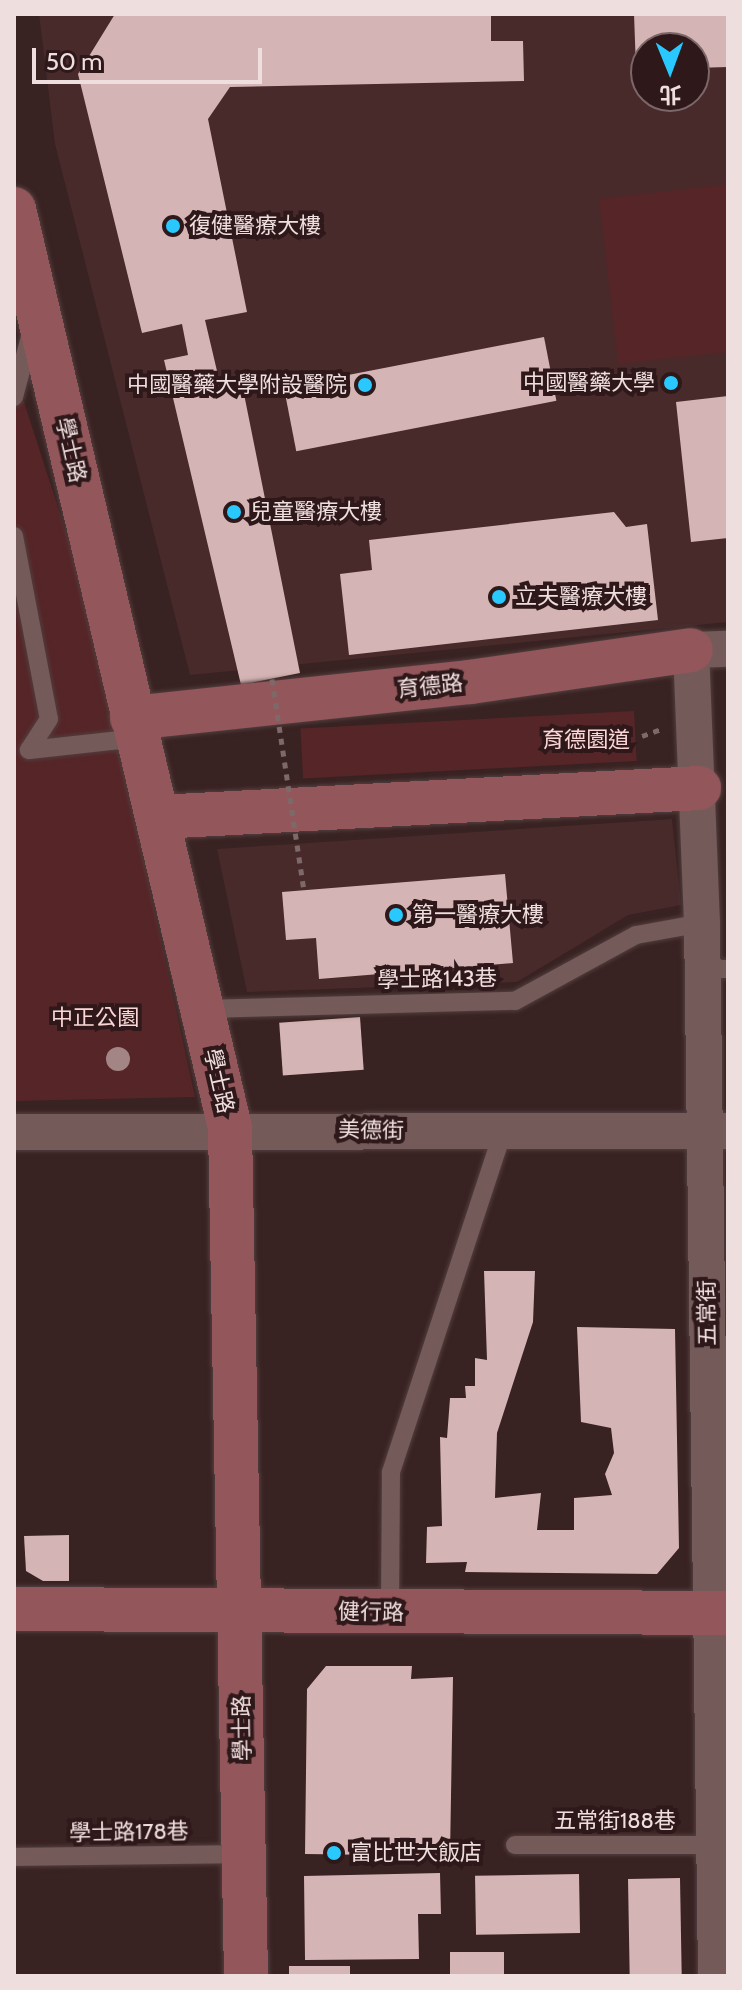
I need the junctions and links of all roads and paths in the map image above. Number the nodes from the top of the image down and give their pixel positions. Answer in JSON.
{"nodes":[{"id":1,"x":14,"y":209,"type":"edge"},
{"id":2,"x":38,"y":307,"type":"junction"},
{"id":3,"x":14,"y":397,"type":"edge"},
{"id":4,"x":14,"y":536,"type":"edge"},
{"id":5,"x":710,"y":649,"type":"edge"},
{"id":6,"x":272,"y":679,"type":"dead end"},
{"id":7,"x":135,"y":728,"type":"junction"},
{"id":8,"x":713,"y":788,"type":"edge"},
{"id":9,"x":159,"y":817,"type":"junction"},
{"id":10,"x":304,"y":890,"type":"dead end"},
{"id":11,"x":702,"y":923,"type":"junction"},
{"id":12,"x":715,"y":969,"type":"edge"},
{"id":13,"x":203,"y":1009,"type":"junction"},
{"id":14,"x":230,"y":1128,"type":"junction"},
{"id":15,"x":503,"y":1131,"type":"junction"},
{"id":16,"x":716,"y":1131,"type":"edge"},
{"id":17,"x":14,"y":1132,"type":"edge"},
{"id":18,"x":718,"y":1328,"type":"edge"},
{"id":19,"x":719,"y":1422,"type":"edge"},
{"id":20,"x":14,"y":1609,"type":"edge"},
{"id":21,"x":239,"y":1610,"type":"junction"},
{"id":22,"x":390,"y":1612,"type":"junction"},
{"id":23,"x":720,"y":1613,"type":"edge"},
{"id":24,"x":515,"y":1845,"type":"dead end"},
{"id":25,"x":721,"y":1845,"type":"edge"},
{"id":26,"x":244,"y":1854,"type":"junction"},
{"id":27,"x":14,"y":1857,"type":"edge"},
{"id":28,"x":246,"y":1976,"type":"edge"},
{"id":29,"x":716,"y":1976,"type":"edge"}],
"edges":[{"from":1,"to":2,"type":"street","name":"學士路"},
{"from":2,"to":3,"type":"lane"},
{"from":2,"to":7,"type":"street","name":"學士路"},
{"from":4,"to":7,"type":"lane"},
{"from":5,"to":7,"type":"street","name":"育德路"},
{"from":5,"to":8,"type":"street","name":"五常街"},
{"from":6,"to":10,"type":"path","bridge":true},
{"from":7,"to":9,"type":"street","name":"學士路"},
{"from":8,"to":9,"type":"street"},
{"from":8,"to":11,"type":"street","name":"五常街"},
{"from":9,"to":13,"type":"street","name":"學士路"},
{"from":11,"to":12,"type":"street","name":"五常街"},
{"from":11,"to":13,"type":"lane","name":"學士路143巷"},
{"from":12,"to":16,"type":"street","name":"五常街"},
{"from":13,"to":14,"type":"street","name":"學士路"},
{"from":14,"to":15,"type":"street","name":"美德街"},
{"from":14,"to":17,"type":"street","name":"美德街"},
{"from":14,"to":21,"type":"street","name":"學士路"},
{"from":15,"to":16,"type":"street","name":"美德街"},
{"from":15,"to":22,"type":"lane"},
{"from":16,"to":18,"type":"street","name":"五常街"},
{"from":18,"to":19,"type":"street","name":"五常街"},
{"from":19,"to":23,"type":"street","name":"五常街"},
{"from":20,"to":21,"type":"street","name":"健行路"},
{"from":21,"to":22,"type":"street","name":"健行路"},
{"from":21,"to":26,"type":"street","name":"學士路"},
{"from":22,"to":23,"type":"street","name":"健行路"},
{"from":23,"to":25,"type":"street","name":"五常街"},
{"from":24,"to":25,"type":"lane","name":"五常街188巷"},
{"from":25,"to":29,"type":"street","name":"五常街"},
{"from":26,"to":27,"type":"lane","name":"學士路178巷"},
{"from":26,"to":28,"type":"street","name":"學士路"}]}
